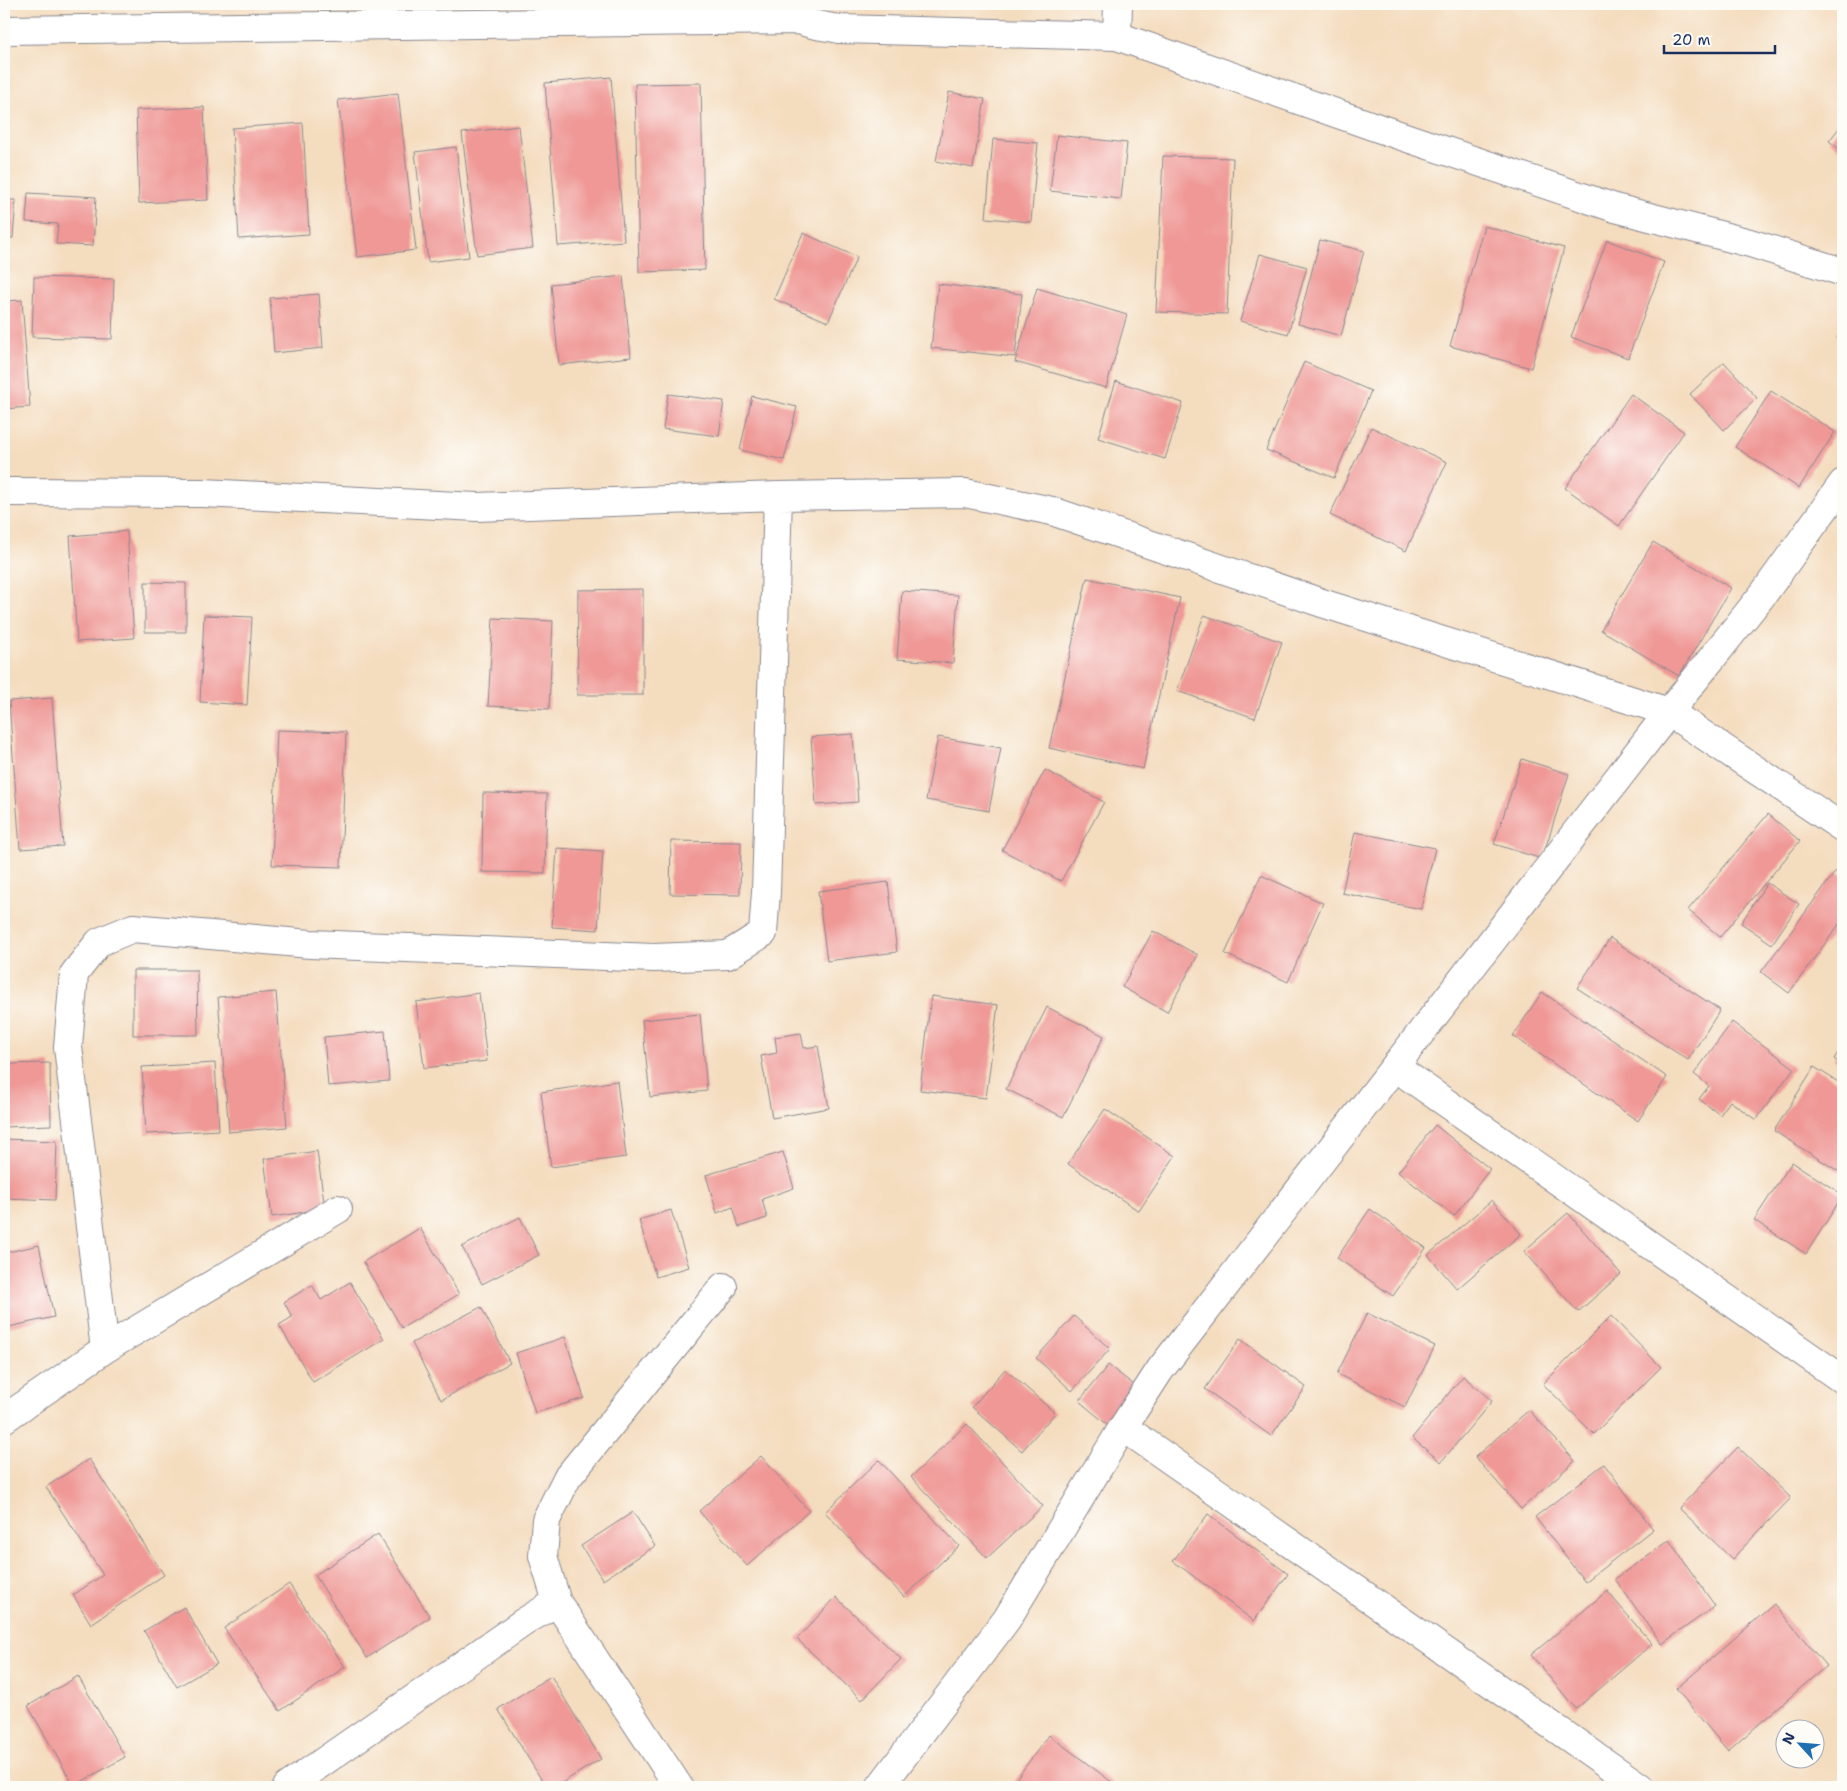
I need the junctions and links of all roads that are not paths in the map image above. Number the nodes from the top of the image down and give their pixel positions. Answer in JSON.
{"nodes":[{"id":1,"x":1118,"y":4,"type":"edge"},
{"id":2,"x":791,"y":12,"type":"edge"},
{"id":3,"x":4,"y":30,"type":"edge"},
{"id":4,"x":1117,"y":36,"type":"junction"},
{"id":5,"x":1843,"y":272,"type":"edge"},
{"id":6,"x":1843,"y":483,"type":"edge"},
{"id":7,"x":4,"y":492,"type":"edge"},
{"id":8,"x":778,"y":496,"type":"junction"},
{"id":9,"x":1669,"y":712,"type":"junction"},
{"id":10,"x":1843,"y":828,"type":"edge"},
{"id":11,"x":1395,"y":1067,"type":"junction"},
{"id":12,"x":338,"y":1209,"type":"dead end"},
{"id":13,"x":723,"y":1287,"type":"dead end"},
{"id":14,"x":105,"y":1349,"type":"junction"},
{"id":15,"x":1843,"y":1380,"type":"edge"},
{"id":16,"x":4,"y":1419,"type":"edge"},
{"id":17,"x":1123,"y":1427,"type":"junction"},
{"id":18,"x":557,"y":1602,"type":"junction"},
{"id":19,"x":287,"y":1787,"type":"edge"},
{"id":20,"x":679,"y":1787,"type":"edge"},
{"id":21,"x":880,"y":1787,"type":"edge"},
{"id":22,"x":1640,"y":1787,"type":"edge"}],
"edges":[{"from":1,"to":4,"type":"street"},
{"from":2,"to":3,"type":"street"},
{"from":2,"to":4,"type":"street"},
{"from":4,"to":5,"type":"street"},
{"from":6,"to":9,"type":"street"},
{"from":7,"to":8,"type":"street"},
{"from":8,"to":9,"type":"street"},
{"from":8,"to":14,"type":"street"},
{"from":9,"to":10,"type":"street"},
{"from":9,"to":11,"type":"street"},
{"from":11,"to":15,"type":"street"},
{"from":11,"to":17,"type":"street"},
{"from":12,"to":14,"type":"street"},
{"from":13,"to":18,"type":"street"},
{"from":14,"to":16,"type":"street"},
{"from":17,"to":21,"type":"street"},
{"from":17,"to":22,"type":"street"},
{"from":18,"to":19,"type":"street"},
{"from":18,"to":20,"type":"street"}]}
